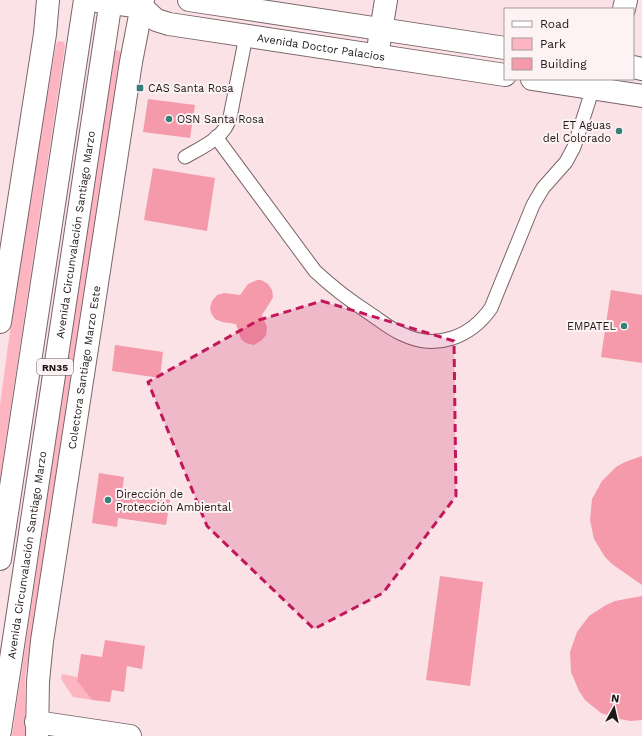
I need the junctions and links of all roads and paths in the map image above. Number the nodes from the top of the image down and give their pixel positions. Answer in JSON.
{"nodes":[{"id":1,"x":48,"y":0,"type":"edge"},
{"id":2,"x":85,"y":0,"type":"edge"},
{"id":3,"x":189,"y":0,"type":"edge"},
{"id":4,"x":386,"y":0,"type":"edge"},
{"id":5,"x":104,"y":1,"type":"edge"},
{"id":6,"x":147,"y":2,"type":"edge"},
{"id":7,"x":381,"y":29,"type":"junction"},
{"id":8,"x":246,"y":36,"type":"junction"},
{"id":9,"x":504,"y":48,"type":"edge"},
{"id":10,"x":377,"y":56,"type":"junction"},
{"id":11,"x":504,"y":75,"type":"edge"},
{"id":12,"x":543,"y":80,"type":"edge"},
{"id":13,"x":606,"y":86,"type":"edge"},
{"id":14,"x":642,"y":96,"type":"edge"},
{"id":15,"x":216,"y":138,"type":"junction"},
{"id":16,"x":185,"y":157,"type":"dead end"},
{"id":17,"x":0,"y":322,"type":"edge"},
{"id":18,"x":0,"y":559,"type":"edge"},
{"id":19,"x":37,"y":729,"type":"edge"},
{"id":20,"x":0,"y":731,"type":"edge"},
{"id":21,"x":130,"y":736,"type":"edge"}],
"edges":[{"from":1,"to":17,"type":"main road"},
{"from":2,"to":18,"type":"main road","number":"RN35"},
{"from":3,"to":7,"type":"main road"},
{"from":4,"to":7,"type":"main road"},
{"from":5,"to":6,"type":"main road"},
{"from":5,"to":20,"type":"main road","name":"Avenida Circunvalación Santiago Marzo","number":"RN35"},
{"from":6,"to":8,"type":"main road","name":"Avenida Doctor Palacios"},
{"from":6,"to":19,"type":"main road","name":"Colectora Santiago Marzo Este"},
{"from":7,"to":9,"type":"main road"},
{"from":7,"to":10,"type":"main road"},
{"from":8,"to":10,"type":"main road","name":"Avenida Doctor Palacios"},
{"from":8,"to":15,"type":"lane"},
{"from":10,"to":11,"type":"main road","name":"Avenida Doctor Palacios"},
{"from":12,"to":13,"type":"main road"},
{"from":13,"to":14,"type":"main road"},
{"from":13,"to":15,"type":"lane"},
{"from":15,"to":16,"type":"lane"},
{"from":19,"to":21,"type":"main road"}]}
